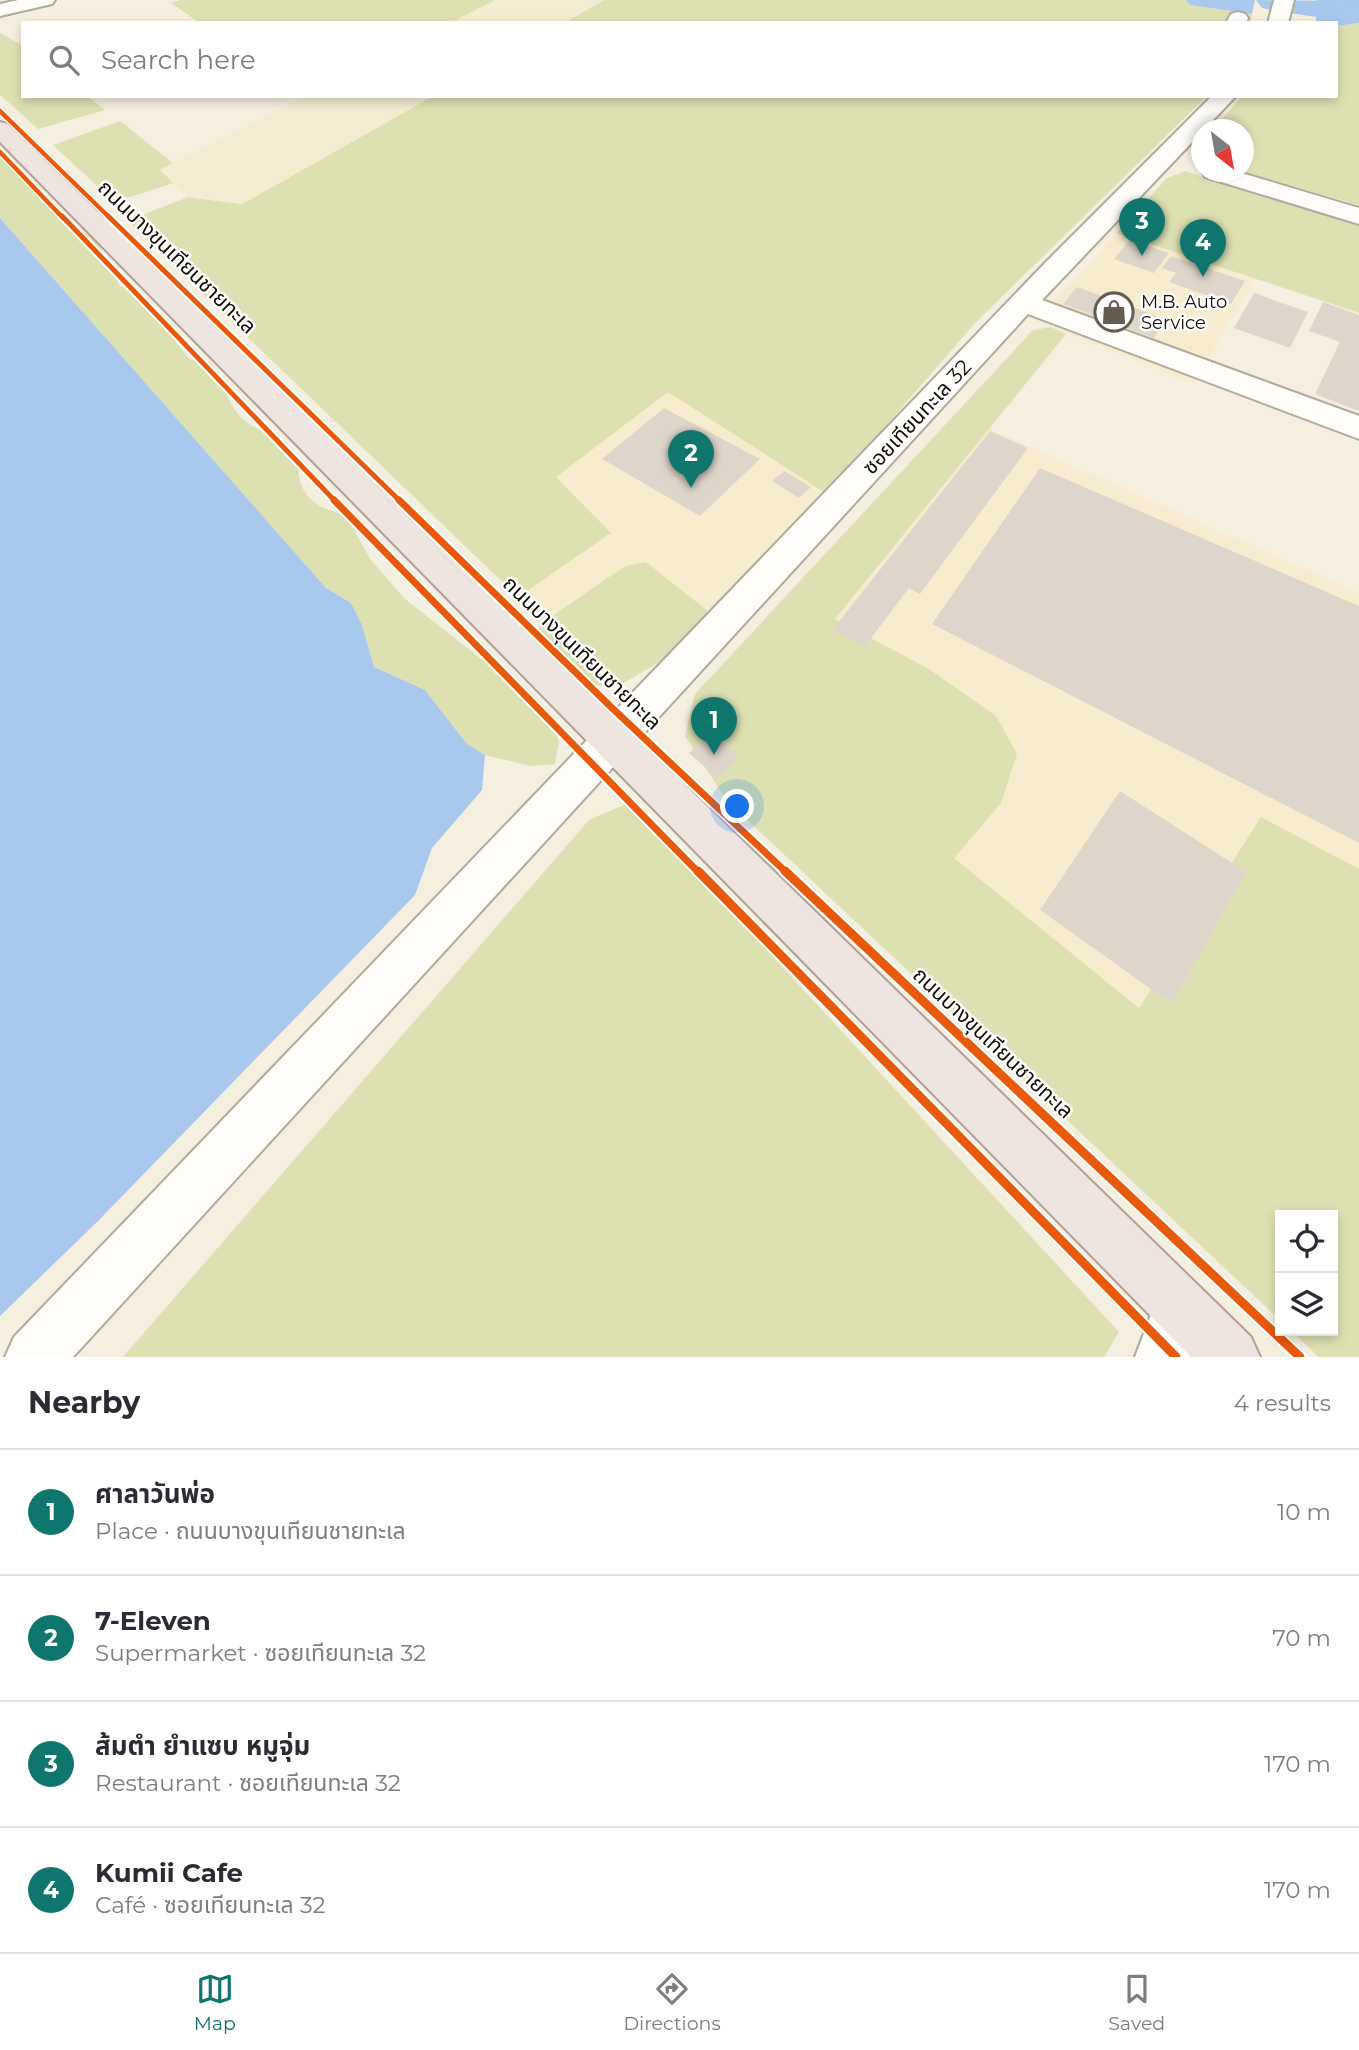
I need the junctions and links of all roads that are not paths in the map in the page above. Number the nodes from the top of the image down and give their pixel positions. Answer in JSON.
{"nodes":[{"id":1,"x":45,"y":0,"type":"edge"},
{"id":2,"x":1284,"y":0,"type":"edge"},
{"id":3,"x":0,"y":10,"type":"edge"},
{"id":4,"x":1279,"y":21,"type":"edge"},
{"id":5,"x":1223,"y":98,"type":"edge"},
{"id":6,"x":0,"y":129,"type":"edge"},
{"id":7,"x":1168,"y":157,"type":"junction"},
{"id":8,"x":1191,"y":164,"type":"edge"},
{"id":9,"x":1247,"y":182,"type":"edge"},
{"id":10,"x":1359,"y":216,"type":"edge"},
{"id":11,"x":1024,"y":303,"type":"junction"},
{"id":12,"x":1359,"y":428,"type":"edge"},
{"id":13,"x":613,"y":741,"type":"junction"},
{"id":14,"x":1173,"y":1332,"type":"edge"},
{"id":15,"x":34,"y":1357,"type":"edge"},
{"id":16,"x":1231,"y":1357,"type":"edge"}],
"edges":[{"from":1,"to":3,"type":"street"},
{"from":2,"to":4,"type":"street"},
{"from":5,"to":7,"type":"street","name":"ซอยเทียนทะเล 32"},
{"from":6,"to":13,"type":"main road","name":"ถนนบางขุนเทียนชายทะเล"},
{"from":7,"to":8,"type":"street"},
{"from":7,"to":11,"type":"street","name":"ซอยเทียนทะเล 32"},
{"from":9,"to":10,"type":"street"},
{"from":11,"to":12,"type":"street"},
{"from":11,"to":13,"type":"street","name":"ซอยเทียนทะเล 32"},
{"from":13,"to":14,"type":"main road","name":"ถนนบางขุนเทียนชายทะเล"},
{"from":13,"to":15,"type":"street","name":"ซอยเทียนทะเล 32"},
{"from":14,"to":16,"type":"main road","name":"ถนนบางขุนเทียนชายทะเล"}]}
